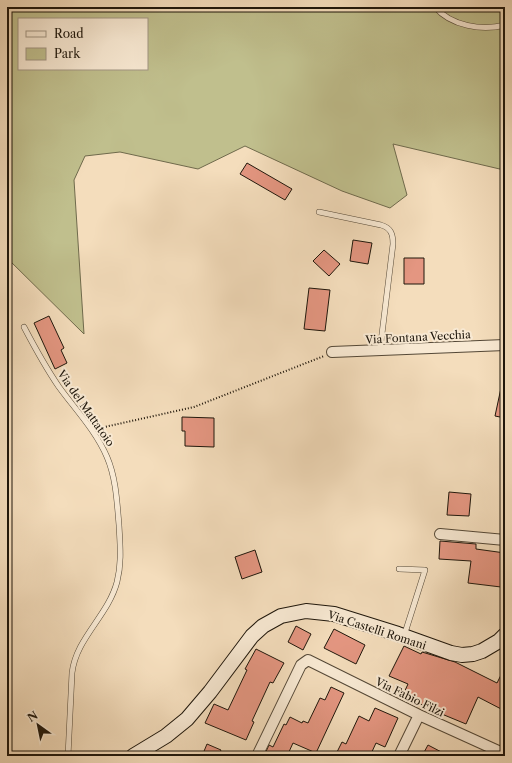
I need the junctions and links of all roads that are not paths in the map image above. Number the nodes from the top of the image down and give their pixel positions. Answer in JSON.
{"nodes":[{"id":1,"x":435,"y":7,"type":"edge"},
{"id":2,"x":505,"y":25,"type":"edge"},
{"id":3,"x":319,"y":212,"type":"dead end"},
{"id":4,"x":24,"y":328,"type":"dead end"},
{"id":5,"x":505,"y":345,"type":"edge"},
{"id":6,"x":380,"y":350,"type":"junction"},
{"id":7,"x":332,"y":352,"type":"road end"},
{"id":8,"x":440,"y":534,"type":"dead end"},
{"id":9,"x":505,"y":540,"type":"edge"},
{"id":10,"x":399,"y":568,"type":"dead end"},
{"id":11,"x":404,"y":637,"type":"junction"},
{"id":12,"x":503,"y":639,"type":"edge"},
{"id":13,"x":419,"y":715,"type":"junction"},
{"id":14,"x":505,"y":754,"type":"edge"},
{"id":15,"x":68,"y":756,"type":"edge"},
{"id":16,"x":133,"y":756,"type":"edge"},
{"id":17,"x":257,"y":756,"type":"edge"},
{"id":18,"x":399,"y":756,"type":"edge"}],
"edges":[{"from":1,"to":2,"type":"lane"},
{"from":3,"to":6,"type":"lane"},
{"from":4,"to":15,"type":"lane","name":"Via del Mattatoio"},
{"from":5,"to":6,"type":"street","name":"Via Fontana Vecchia"},
{"from":6,"to":7,"type":"street","name":"Via Fontana Vecchia"},
{"from":8,"to":9,"type":"street"},
{"from":10,"to":11,"type":"lane"},
{"from":11,"to":12,"type":"street","name":"Via Castelli Romani"},
{"from":11,"to":16,"type":"street","name":"Via Castelli Romani"},
{"from":13,"to":14,"type":"street","name":"Via Fabio Filzi"},
{"from":13,"to":17,"type":"street","name":"Via Fabio Filzi"},
{"from":13,"to":18,"type":"street"}]}
